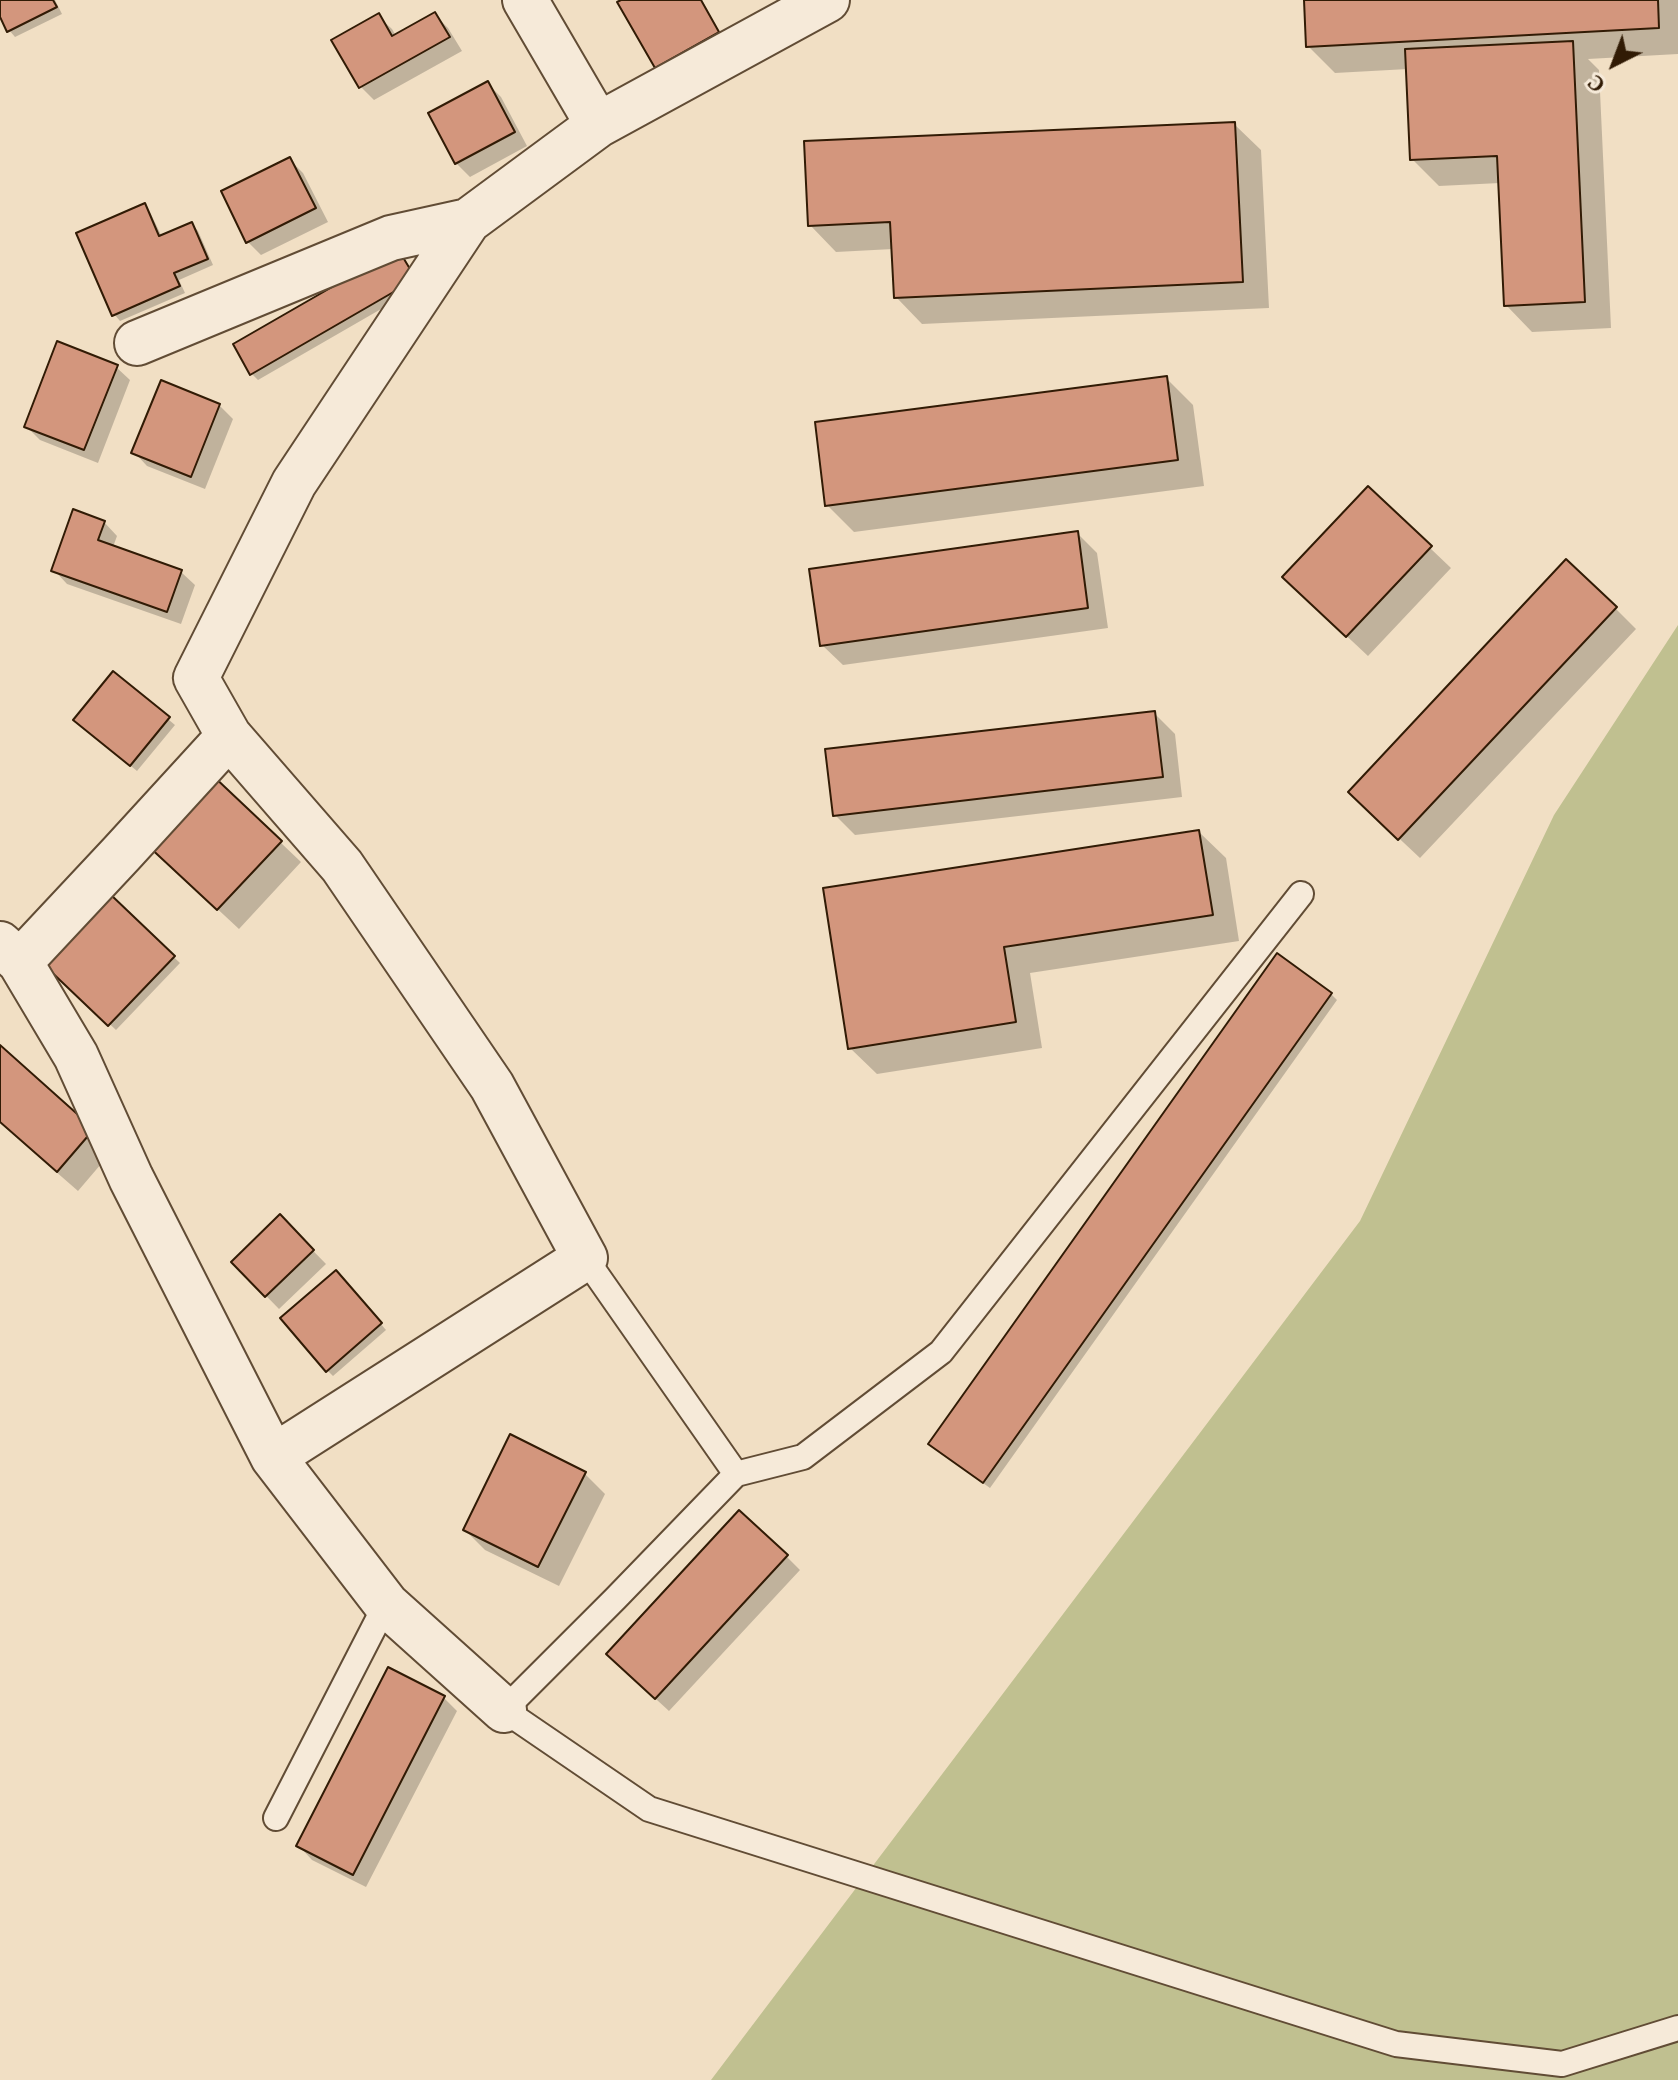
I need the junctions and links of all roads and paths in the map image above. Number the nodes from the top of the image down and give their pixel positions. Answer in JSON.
{"nodes":[{"id":1,"x":525,"y":0,"type":"edge"},
{"id":2,"x":827,"y":0,"type":"edge"},
{"id":3,"x":598,"y":125,"type":"junction"},
{"id":4,"x":468,"y":221,"type":"junction"},
{"id":5,"x":137,"y":343,"type":"dead end"},
{"id":6,"x":229,"y":736,"type":"junction"},
{"id":7,"x":1301,"y":894,"type":"dead end"},
{"id":8,"x":10,"y":953,"type":"edge"},
{"id":9,"x":585,"y":1258,"type":"junction"},
{"id":10,"x":273,"y":1457,"type":"junction"},
{"id":11,"x":736,"y":1474,"type":"junction"},
{"id":12,"x":386,"y":1604,"type":"junction"},
{"id":13,"x":504,"y":1710,"type":"junction"},
{"id":14,"x":276,"y":1818,"type":"dead end"},
{"id":15,"x":1678,"y":2028,"type":"edge"}],
"edges":[{"from":1,"to":3,"type":"street"},
{"from":2,"to":3,"type":"street"},
{"from":3,"to":4,"type":"street"},
{"from":4,"to":5,"type":"street"},
{"from":4,"to":6,"type":"street"},
{"from":6,"to":8,"type":"street"},
{"from":6,"to":9,"type":"street"},
{"from":7,"to":11,"type":"lane"},
{"from":8,"to":10,"type":"street"},
{"from":9,"to":10,"type":"street"},
{"from":9,"to":11,"type":"lane"},
{"from":10,"to":12,"type":"street"},
{"from":11,"to":13,"type":"lane"},
{"from":12,"to":13,"type":"street"},
{"from":12,"to":14,"type":"lane"},
{"from":13,"to":15,"type":"lane"}]}
